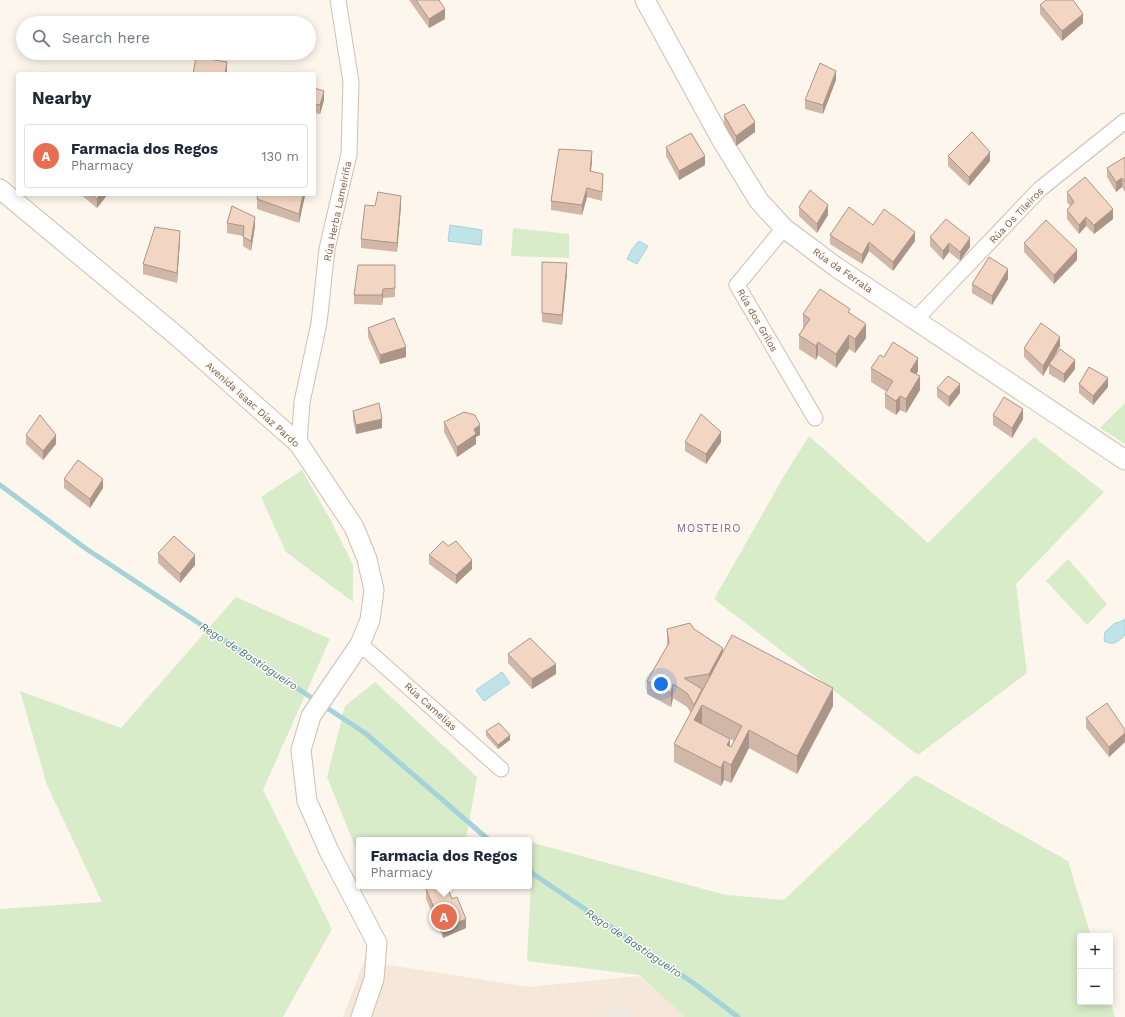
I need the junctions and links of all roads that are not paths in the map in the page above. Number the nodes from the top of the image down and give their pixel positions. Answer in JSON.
{"nodes":[{"id":1,"x":338,"y":0,"type":"edge"},
{"id":2,"x":645,"y":0,"type":"edge"},
{"id":3,"x":1125,"y":121,"type":"edge"},
{"id":4,"x":0,"y":189,"type":"edge"},
{"id":5,"x":784,"y":228,"type":"junction"},
{"id":6,"x":916,"y":319,"type":"junction"},
{"id":7,"x":815,"y":418,"type":"dead end"},
{"id":8,"x":299,"y":444,"type":"junction"},
{"id":9,"x":1125,"y":460,"type":"edge"},
{"id":10,"x":360,"y":644,"type":"junction"},
{"id":11,"x":501,"y":769,"type":"dead end"},
{"id":12,"x":361,"y":1017,"type":"edge"}],
"edges":[{"from":1,"to":8,"type":"street","name":"Rúa Herba Lameiriña"},
{"from":2,"to":5,"type":"street","name":"Rúa da Ferrala"},
{"from":3,"to":6,"type":"street","name":"Rúa Os Tileiros"},
{"from":4,"to":8,"type":"street","name":"Avenida Isaac Díaz Pardo"},
{"from":5,"to":6,"type":"street","name":"Rúa da Ferrala"},
{"from":5,"to":7,"type":"street","name":"Rúa dos Grilos"},
{"from":6,"to":9,"type":"street","name":"Rúa da Ferrala"},
{"from":8,"to":10,"type":"street","name":"Avenida Isaac Díaz Pardo"},
{"from":10,"to":11,"type":"street","name":"Rúa Camelias"},
{"from":10,"to":12,"type":"street","name":"Avenida Isaac Díaz Pardo"}]}
